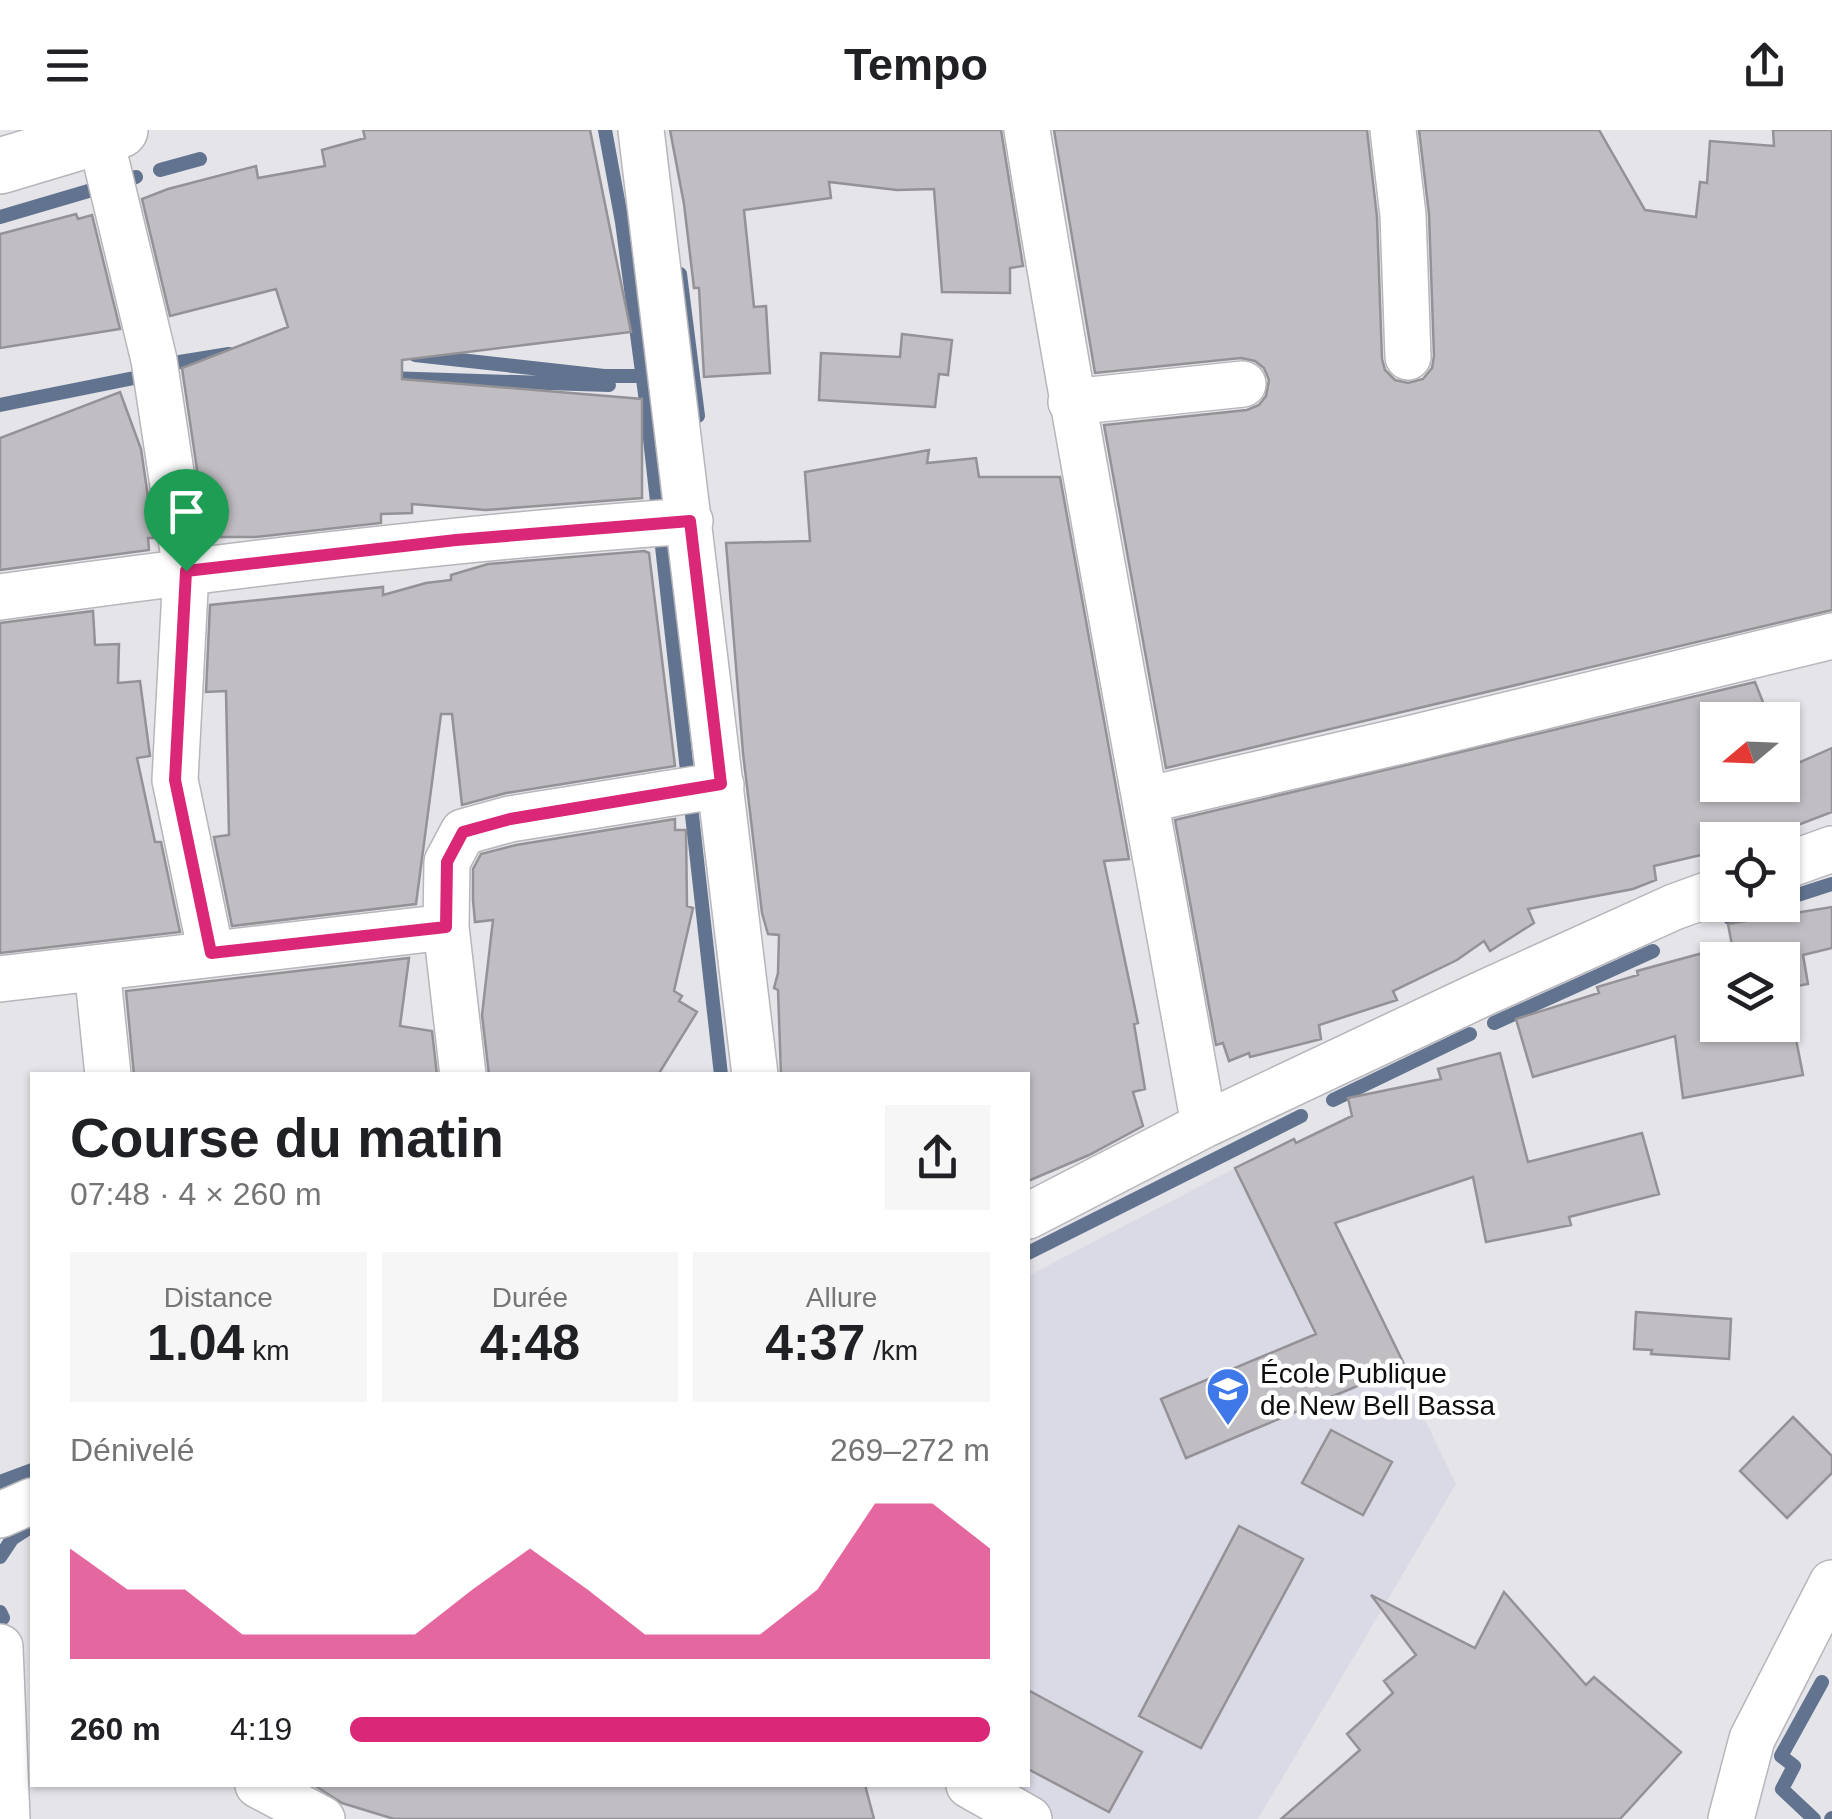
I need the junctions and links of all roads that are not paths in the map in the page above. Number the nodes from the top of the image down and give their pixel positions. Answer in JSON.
{"nodes":[{"id":1,"x":641,"y":130,"type":"edge"},
{"id":2,"x":1027,"y":130,"type":"edge"},
{"id":3,"x":1393,"y":130,"type":"edge"},
{"id":4,"x":110,"y":133,"type":"edge"},
{"id":5,"x":0,"y":166,"type":"edge"},
{"id":6,"x":1408,"y":357,"type":"dead end"},
{"id":7,"x":1243,"y":384,"type":"dead end"},
{"id":8,"x":1071,"y":402,"type":"junction"},
{"id":9,"x":690,"y":521,"type":"junction"},
{"id":10,"x":186,"y":571,"type":"junction"},
{"id":11,"x":0,"y":596,"type":"edge"},
{"id":12,"x":1832,"y":636,"type":"edge"},
{"id":13,"x":721,"y":784,"type":"junction"},
{"id":14,"x":1146,"y":800,"type":"junction"},
{"id":15,"x":1832,"y":850,"type":"edge"},
{"id":16,"x":1800,"y":862,"type":"edge"},
{"id":17,"x":1700,"y":898,"type":"edge"},
{"id":18,"x":446,"y":927,"type":"junction"},
{"id":19,"x":211,"y":953,"type":"junction"},
{"id":20,"x":98,"y":968,"type":"junction"},
{"id":21,"x":0,"y":979,"type":"edge"},
{"id":22,"x":108,"y":1072,"type":"edge"},
{"id":23,"x":463,"y":1072,"type":"edge"},
{"id":24,"x":755,"y":1072,"type":"edge"},
{"id":25,"x":1204,"y":1126,"type":"junction"},
{"id":26,"x":1030,"y":1215,"type":"edge"},
{"id":27,"x":30,"y":1501,"type":"edge"},
{"id":28,"x":0,"y":1516,"type":"edge"},
{"id":29,"x":1832,"y":1584,"type":"edge"},
{"id":30,"x":0,"y":1647,"type":"edge"},
{"id":31,"x":30,"y":1664,"type":"edge"},
{"id":32,"x":262,"y":1787,"type":"edge"},
{"id":33,"x":973,"y":1787,"type":"edge"},
{"id":34,"x":7,"y":1819,"type":"edge"},
{"id":35,"x":322,"y":1819,"type":"edge"},
{"id":36,"x":1029,"y":1819,"type":"edge"},
{"id":37,"x":1731,"y":1819,"type":"edge"}],
"edges":[{"from":1,"to":9,"type":"street"},
{"from":2,"to":8,"type":"street"},
{"from":3,"to":6,"type":"street"},
{"from":4,"to":5,"type":"main road"},
{"from":4,"to":10,"type":"street"},
{"from":7,"to":8,"type":"street"},
{"from":8,"to":14,"type":"street"},
{"from":9,"to":10,"type":"street"},
{"from":9,"to":13,"type":"street"},
{"from":10,"to":11,"type":"street"},
{"from":10,"to":19,"type":"street"},
{"from":12,"to":14,"type":"street"},
{"from":13,"to":18,"type":"street"},
{"from":13,"to":24,"type":"street"},
{"from":14,"to":25,"type":"street"},
{"from":15,"to":16,"type":"street"},
{"from":17,"to":25,"type":"street"},
{"from":18,"to":19,"type":"street"},
{"from":18,"to":23,"type":"street"},
{"from":19,"to":20,"type":"street"},
{"from":20,"to":21,"type":"street"},
{"from":20,"to":22,"type":"street"},
{"from":25,"to":26,"type":"street"},
{"from":27,"to":28,"type":"street"},
{"from":29,"to":37,"type":"street"},
{"from":30,"to":31,"type":"street"},
{"from":30,"to":34,"type":"street"},
{"from":32,"to":35,"type":"street"},
{"from":33,"to":36,"type":"street"}]}
